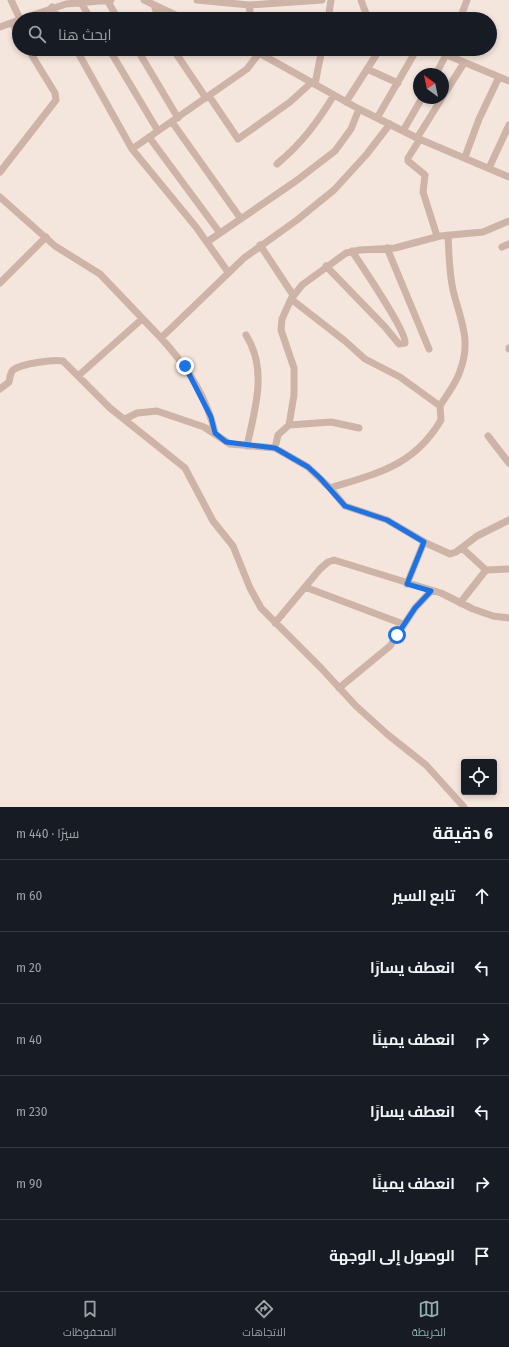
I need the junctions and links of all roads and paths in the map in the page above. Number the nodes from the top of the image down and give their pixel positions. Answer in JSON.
{"nodes":[{"id":1,"x":11,"y":0,"type":"edge"},
{"id":2,"x":107,"y":0,"type":"edge"},
{"id":3,"x":111,"y":0,"type":"edge"},
{"id":4,"x":144,"y":0,"type":"edge"},
{"id":5,"x":197,"y":0,"type":"edge"},
{"id":6,"x":321,"y":0,"type":"edge"},
{"id":7,"x":331,"y":0,"type":"edge"},
{"id":8,"x":362,"y":0,"type":"edge"},
{"id":9,"x":467,"y":0,"type":"edge"},
{"id":10,"x":213,"y":1,"type":"edge"},
{"id":11,"x":289,"y":1,"type":"edge"},
{"id":12,"x":81,"y":2,"type":"junction"},
{"id":13,"x":231,"y":2,"type":"edge"},
{"id":14,"x":274,"y":2,"type":"edge"},
{"id":15,"x":254,"y":3,"type":"edge"},
{"id":16,"x":154,"y":5,"type":"junction"},
{"id":17,"x":52,"y":8,"type":"junction"},
{"id":18,"x":17,"y":12,"type":"edge"},
{"id":19,"x":40,"y":12,"type":"edge"},
{"id":20,"x":55,"y":12,"type":"edge"},
{"id":21,"x":87,"y":12,"type":"edge"},
{"id":22,"x":114,"y":12,"type":"edge"},
{"id":23,"x":156,"y":12,"type":"edge"},
{"id":24,"x":169,"y":12,"type":"edge"},
{"id":25,"x":329,"y":12,"type":"edge"},
{"id":26,"x":366,"y":12,"type":"edge"},
{"id":27,"x":463,"y":12,"type":"edge"},
{"id":28,"x":12,"y":23,"type":"edge"},
{"id":29,"x":0,"y":28,"type":"edge"},
{"id":30,"x":32,"y":56,"type":"edge"},
{"id":31,"x":80,"y":56,"type":"edge"},
{"id":32,"x":113,"y":56,"type":"edge"},
{"id":33,"x":141,"y":56,"type":"edge"},
{"id":34,"x":178,"y":56,"type":"edge"},
{"id":35,"x":257,"y":56,"type":"edge"},
{"id":36,"x":267,"y":56,"type":"edge"},
{"id":37,"x":320,"y":56,"type":"edge"},
{"id":38,"x":375,"y":56,"type":"edge"},
{"id":39,"x":413,"y":56,"type":"edge"},
{"id":40,"x":446,"y":56,"type":"edge"},
{"id":41,"x":454,"y":56,"type":"edge"},
{"id":42,"x":464,"y":63,"type":"junction"},
{"id":43,"x":439,"y":68,"type":"edge"},
{"id":44,"x":367,"y":69,"type":"junction"},
{"id":45,"x":499,"y":77,"type":"junction"},
{"id":46,"x":509,"y":81,"type":"edge"},
{"id":47,"x":314,"y":83,"type":"junction"},
{"id":48,"x":398,"y":84,"type":"junction"},
{"id":49,"x":449,"y":86,"type":"edge"},
{"id":50,"x":334,"y":95,"type":"junction"},
{"id":51,"x":208,"y":97,"type":"junction"},
{"id":52,"x":346,"y":102,"type":"junction"},
{"id":53,"x":419,"y":104,"type":"edge"},
{"id":54,"x":438,"y":104,"type":"edge"},
{"id":55,"x":359,"y":109,"type":"junction"},
{"id":56,"x":377,"y":118,"type":"junction"},
{"id":57,"x":175,"y":120,"type":"junction"},
{"id":58,"x":390,"y":124,"type":"junction"},
{"id":59,"x":509,"y":124,"type":"edge"},
{"id":60,"x":158,"y":131,"type":"junction"},
{"id":61,"x":403,"y":131,"type":"junction"},
{"id":62,"x":149,"y":137,"type":"junction"},
{"id":63,"x":418,"y":138,"type":"junction"},
{"id":64,"x":132,"y":149,"type":"junction"},
{"id":65,"x":465,"y":157,"type":"junction"},
{"id":66,"x":277,"y":164,"type":"dead end"},
{"id":67,"x":489,"y":168,"type":"junction"},
{"id":68,"x":0,"y":172,"type":"edge"},
{"id":69,"x":509,"y":176,"type":"edge"},
{"id":70,"x":0,"y":197,"type":"edge"},
{"id":71,"x":241,"y":219,"type":"junction"},
{"id":72,"x":509,"y":221,"type":"edge"},
{"id":73,"x":220,"y":233,"type":"junction"},
{"id":74,"x":448,"y":235,"type":"junction"},
{"id":75,"x":437,"y":236,"type":"junction"},
{"id":76,"x":46,"y":237,"type":"junction"},
{"id":77,"x":207,"y":242,"type":"junction"},
{"id":78,"x":260,"y":245,"type":"junction"},
{"id":79,"x":387,"y":248,"type":"junction"},
{"id":80,"x":352,"y":251,"type":"junction"},
{"id":81,"x":326,"y":266,"type":"junction"},
{"id":82,"x":228,"y":272,"type":"junction"},
{"id":83,"x":0,"y":283,"type":"edge"},
{"id":84,"x":292,"y":297,"type":"junction"},
{"id":85,"x":142,"y":319,"type":"junction"},
{"id":86,"x":246,"y":335,"type":"dead end"},
{"id":87,"x":161,"y":338,"type":"junction"},
{"id":88,"x":429,"y":349,"type":"dead end"},
{"id":89,"x":78,"y":376,"type":"junction"},
{"id":90,"x":0,"y":389,"type":"edge"},
{"id":91,"x":440,"y":406,"type":"junction"},
{"id":92,"x":125,"y":419,"type":"junction"},
{"id":93,"x":289,"y":425,"type":"junction"},
{"id":94,"x":359,"y":428,"type":"dead end"},
{"id":95,"x":215,"y":433,"type":"junction"},
{"id":96,"x":488,"y":436,"type":"dead end"},
{"id":97,"x":246,"y":446,"type":"junction"},
{"id":98,"x":275,"y":448,"type":"junction"},
{"id":99,"x":509,"y":463,"type":"edge"},
{"id":100,"x":330,"y":488,"type":"junction"},
{"id":101,"x":509,"y":520,"type":"edge"},
{"id":102,"x":424,"y":542,"type":"junction"},
{"id":103,"x":462,"y":548,"type":"junction"},
{"id":104,"x":509,"y":569,"type":"edge"},
{"id":105,"x":486,"y":570,"type":"junction"},
{"id":106,"x":407,"y":584,"type":"junction"},
{"id":107,"x":305,"y":587,"type":"junction"},
{"id":108,"x":431,"y":591,"type":"junction"},
{"id":109,"x":460,"y":603,"type":"junction"},
{"id":110,"x":509,"y":618,"type":"edge"},
{"id":111,"x":275,"y":623,"type":"junction"},
{"id":112,"x":403,"y":624,"type":"junction"},
{"id":113,"x":339,"y":688,"type":"junction"},
{"id":114,"x":464,"y":807,"type":"edge"}],
"edges":[{"from":1,"to":18,"type":"street"},
{"from":2,"to":3,"type":"street"},
{"from":2,"to":12,"type":"street"},
{"from":2,"to":22,"type":"street"},
{"from":4,"to":16,"type":"street"},
{"from":5,"to":10,"type":"street"},
{"from":6,"to":11,"type":"street"},
{"from":7,"to":25,"type":"street"},
{"from":8,"to":26,"type":"street"},
{"from":9,"to":27,"type":"street"},
{"from":10,"to":13,"type":"street"},
{"from":11,"to":14,"type":"street"},
{"from":12,"to":17,"type":"street"},
{"from":12,"to":21,"type":"street"},
{"from":13,"to":15,"type":"street"},
{"from":14,"to":15,"type":"street"},
{"from":16,"to":23,"type":"street"},
{"from":16,"to":24,"type":"street"},
{"from":17,"to":19,"type":"street"},
{"from":17,"to":20,"type":"street"},
{"from":28,"to":29,"type":"street"},
{"from":30,"to":68,"type":"street"},
{"from":31,"to":64,"type":"street"},
{"from":32,"to":60,"type":"street"},
{"from":33,"to":57,"type":"street"},
{"from":34,"to":51,"type":"street"},
{"from":35,"to":51,"type":"street"},
{"from":36,"to":47,"type":"street"},
{"from":37,"to":47,"type":"street"},
{"from":38,"to":44,"type":"street"},
{"from":39,"to":48,"type":"street"},
{"from":40,"to":43,"type":"street"},
{"from":41,"to":42,"type":"street"},
{"from":42,"to":45,"type":"street"},
{"from":42,"to":49,"type":"street"},
{"from":44,"to":48,"type":"street"},
{"from":44,"to":52,"type":"street"},
{"from":45,"to":46,"type":"street"},
{"from":45,"to":65,"type":"street"},
{"from":47,"to":50,"type":"street"},
{"from":47,"to":51,"type":"street"},
{"from":48,"to":56,"type":"street"},
{"from":50,"to":52,"type":"street"},
{"from":50,"to":66,"type":"street"},
{"from":51,"to":57,"type":"street"},
{"from":52,"to":55,"type":"street"},
{"from":53,"to":61,"type":"street"},
{"from":54,"to":63,"type":"street"},
{"from":55,"to":56,"type":"street"},
{"from":55,"to":71,"type":"street"},
{"from":56,"to":58,"type":"street"},
{"from":57,"to":60,"type":"street"},
{"from":57,"to":71,"type":"street"},
{"from":58,"to":61,"type":"street"},
{"from":58,"to":78,"type":"street"},
{"from":59,"to":67,"type":"street"},
{"from":60,"to":62,"type":"street"},
{"from":61,"to":63,"type":"street"},
{"from":62,"to":64,"type":"street"},
{"from":62,"to":73,"type":"street"},
{"from":63,"to":65,"type":"street"},
{"from":63,"to":75,"type":"street"},
{"from":64,"to":77,"type":"street"},
{"from":65,"to":67,"type":"street"},
{"from":67,"to":69,"type":"street"},
{"from":70,"to":76,"type":"street"},
{"from":71,"to":73,"type":"street"},
{"from":72,"to":74,"type":"street"},
{"from":73,"to":77,"type":"street"},
{"from":74,"to":75,"type":"street"},
{"from":74,"to":91,"type":"street"},
{"from":75,"to":79,"type":"street"},
{"from":76,"to":83,"type":"street"},
{"from":76,"to":85,"type":"street"},
{"from":77,"to":82,"type":"street"},
{"from":78,"to":82,"type":"street"},
{"from":78,"to":84,"type":"street"},
{"from":79,"to":80,"type":"street"},
{"from":79,"to":88,"type":"street"},
{"from":80,"to":81,"type":"street"},
{"from":80,"to":81,"type":"street"},
{"from":81,"to":84,"type":"street"},
{"from":82,"to":87,"type":"street"},
{"from":84,"to":91,"type":"street"},
{"from":84,"to":93,"type":"street"},
{"from":85,"to":87,"type":"street"},
{"from":85,"to":89,"type":"street"},
{"from":86,"to":97,"type":"street"},
{"from":87,"to":95,"type":"street"},
{"from":89,"to":90,"type":"street"},
{"from":89,"to":92,"type":"street"},
{"from":91,"to":100,"type":"street"},
{"from":92,"to":95,"type":"street"},
{"from":92,"to":111,"type":"street"},
{"from":93,"to":94,"type":"street"},
{"from":93,"to":98,"type":"street"},
{"from":95,"to":97,"type":"street"},
{"from":96,"to":99,"type":"street"},
{"from":97,"to":98,"type":"street"},
{"from":98,"to":100,"type":"street"},
{"from":100,"to":102,"type":"street"},
{"from":101,"to":103,"type":"street"},
{"from":102,"to":103,"type":"street"},
{"from":102,"to":106,"type":"street"},
{"from":103,"to":105,"type":"street"},
{"from":104,"to":105,"type":"street"},
{"from":105,"to":109,"type":"street"},
{"from":106,"to":107,"type":"street"},
{"from":106,"to":108,"type":"street"},
{"from":107,"to":111,"type":"street"},
{"from":107,"to":112,"type":"street"},
{"from":108,"to":109,"type":"street"},
{"from":108,"to":112,"type":"street"},
{"from":109,"to":110,"type":"street"},
{"from":111,"to":113,"type":"street"},
{"from":112,"to":113,"type":"street"},
{"from":113,"to":114,"type":"street"}]}
